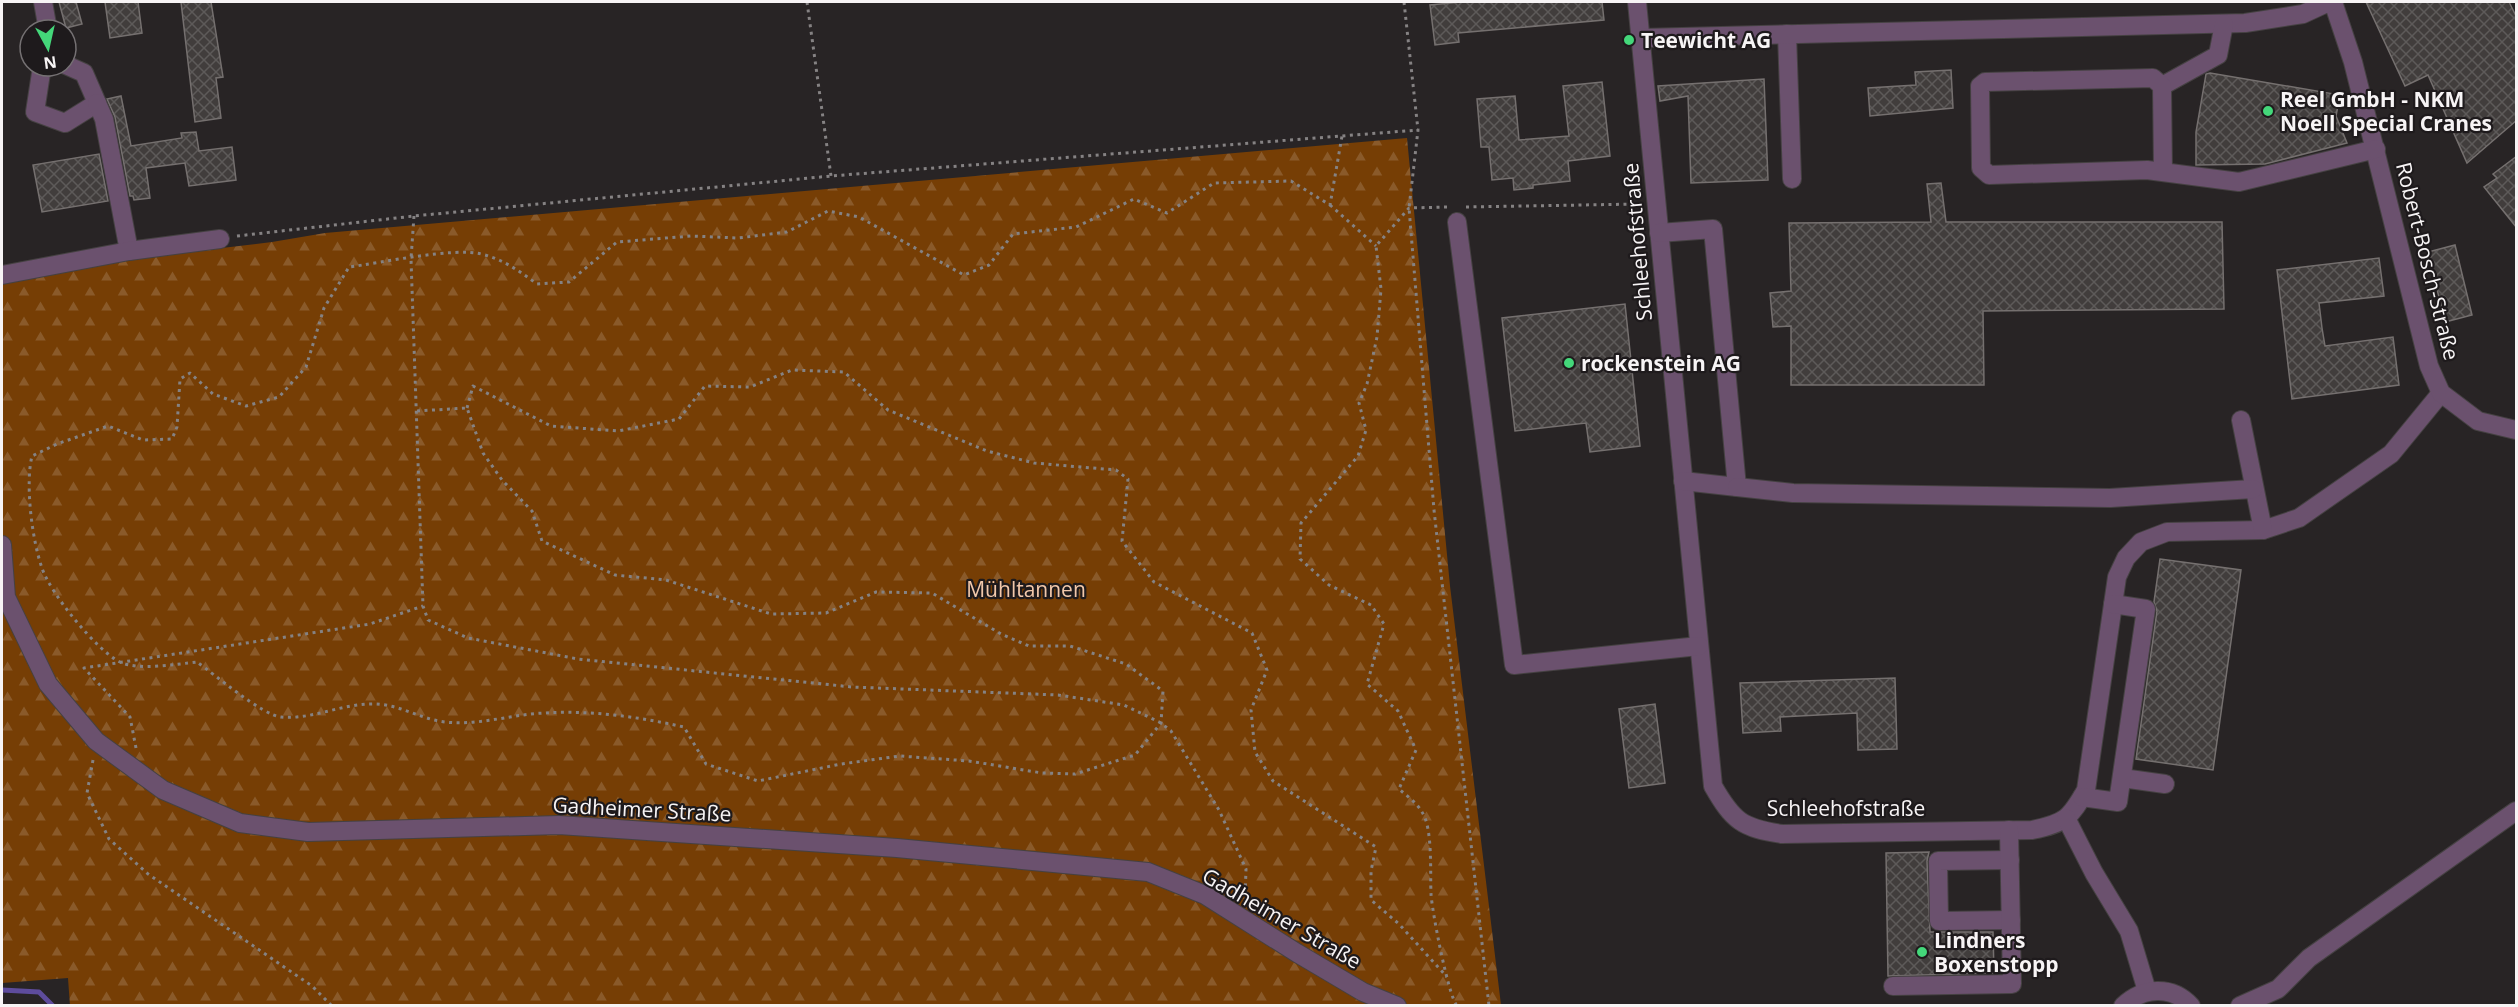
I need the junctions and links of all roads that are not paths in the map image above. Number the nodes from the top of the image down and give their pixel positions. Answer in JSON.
{"nodes":[{"id":1,"x":43,"y":2,"type":"edge"},
{"id":2,"x":1637,"y":2,"type":"edge"},
{"id":3,"x":2331,"y":2,"type":"edge"},
{"id":4,"x":46,"y":18,"type":"edge"},
{"id":5,"x":2224,"y":24,"type":"junction"},
{"id":6,"x":1787,"y":34,"type":"junction"},
{"id":7,"x":1642,"y":38,"type":"junction"},
{"id":8,"x":78,"y":70,"type":"edge"},
{"id":9,"x":41,"y":78,"type":"edge"},
{"id":10,"x":2162,"y":86,"type":"junction"},
{"id":11,"x":97,"y":104,"type":"junction"},
{"id":12,"x":2376,"y":149,"type":"junction"},
{"id":13,"x":2163,"y":172,"type":"junction"},
{"id":14,"x":1792,"y":178,"type":"dead end"},
{"id":15,"x":1457,"y":222,"type":"dead end"},
{"id":16,"x":1659,"y":233,"type":"junction"},
{"id":17,"x":220,"y":239,"type":"road end"},
{"id":18,"x":129,"y":251,"type":"junction"},
{"id":19,"x":2,"y":275,"type":"edge"},
{"id":20,"x":2441,"y":393,"type":"junction"},
{"id":21,"x":2241,"y":420,"type":"dead end"},
{"id":22,"x":2517,"y":430,"type":"edge"},
{"id":23,"x":1683,"y":481,"type":"junction"},
{"id":24,"x":1737,"y":487,"type":"junction"},
{"id":25,"x":2253,"y":489,"type":"junction"},
{"id":26,"x":2263,"y":530,"type":"junction"},
{"id":27,"x":2,"y":545,"type":"edge"},
{"id":28,"x":2113,"y":604,"type":"junction"},
{"id":29,"x":1699,"y":646,"type":"junction"},
{"id":30,"x":2122,"y":778,"type":"junction"},
{"id":31,"x":2165,"y":784,"type":"dead end"},
{"id":32,"x":2082,"y":797,"type":"junction"},
{"id":33,"x":2517,"y":811,"type":"edge"},
{"id":34,"x":2066,"y":818,"type":"junction"},
{"id":35,"x":2009,"y":830,"type":"junction"},
{"id":36,"x":2010,"y":860,"type":"junction"},
{"id":37,"x":2011,"y":920,"type":"junction"},
{"id":38,"x":1893,"y":986,"type":"dead end"},
{"id":39,"x":2147,"y":992,"type":"junction"},
{"id":40,"x":1397,"y":1005,"type":"edge"},
{"id":41,"x":2124,"y":1005,"type":"edge"},
{"id":42,"x":2191,"y":1005,"type":"edge"},
{"id":43,"x":2240,"y":1005,"type":"edge"}],
"edges":[{"from":1,"to":4,"type":"street"},
{"from":2,"to":7,"type":"street","name":"Schleehofstraße"},
{"from":3,"to":5,"type":"street"},
{"from":3,"to":12,"type":"street","name":"Robert-Bosch-Straße"},
{"from":5,"to":6,"type":"street"},
{"from":5,"to":10,"type":"street"},
{"from":6,"to":7,"type":"street"},
{"from":6,"to":14,"type":"street"},
{"from":7,"to":16,"type":"street","name":"Schleehofstraße"},
{"from":8,"to":11,"type":"street"},
{"from":9,"to":11,"type":"street"},
{"from":10,"to":13,"type":"street"},
{"from":10,"to":13,"type":"street"},
{"from":11,"to":18,"type":"street"},
{"from":12,"to":13,"type":"street"},
{"from":12,"to":20,"type":"street","name":"Robert-Bosch-Straße"},
{"from":15,"to":29,"type":"street"},
{"from":16,"to":23,"type":"street","name":"Schleehofstraße"},
{"from":16,"to":24,"type":"street"},
{"from":17,"to":18,"type":"street"},
{"from":18,"to":19,"type":"street"},
{"from":20,"to":22,"type":"street"},
{"from":20,"to":26,"type":"street"},
{"from":21,"to":25,"type":"street"},
{"from":23,"to":24,"type":"street"},
{"from":23,"to":29,"type":"street","name":"Schleehofstraße"},
{"from":24,"to":25,"type":"street"},
{"from":25,"to":26,"type":"street"},
{"from":26,"to":28,"type":"street"},
{"from":27,"to":40,"type":"street","name":"Gadheimer Straße"},
{"from":28,"to":30,"type":"street"},
{"from":28,"to":32,"type":"street"},
{"from":29,"to":35,"type":"street","name":"Schleehofstraße"},
{"from":30,"to":31,"type":"street"},
{"from":30,"to":32,"type":"street"},
{"from":32,"to":34,"type":"street"},
{"from":33,"to":43,"type":"street"},
{"from":34,"to":35,"type":"street","name":"Schleehofstraße"},
{"from":34,"to":39,"type":"street"},
{"from":35,"to":36,"type":"street"},
{"from":36,"to":37,"type":"street"},
{"from":36,"to":37,"type":"street"},
{"from":37,"to":38,"type":"street"},
{"from":39,"to":41,"type":"street"},
{"from":39,"to":42,"type":"street"}]}
